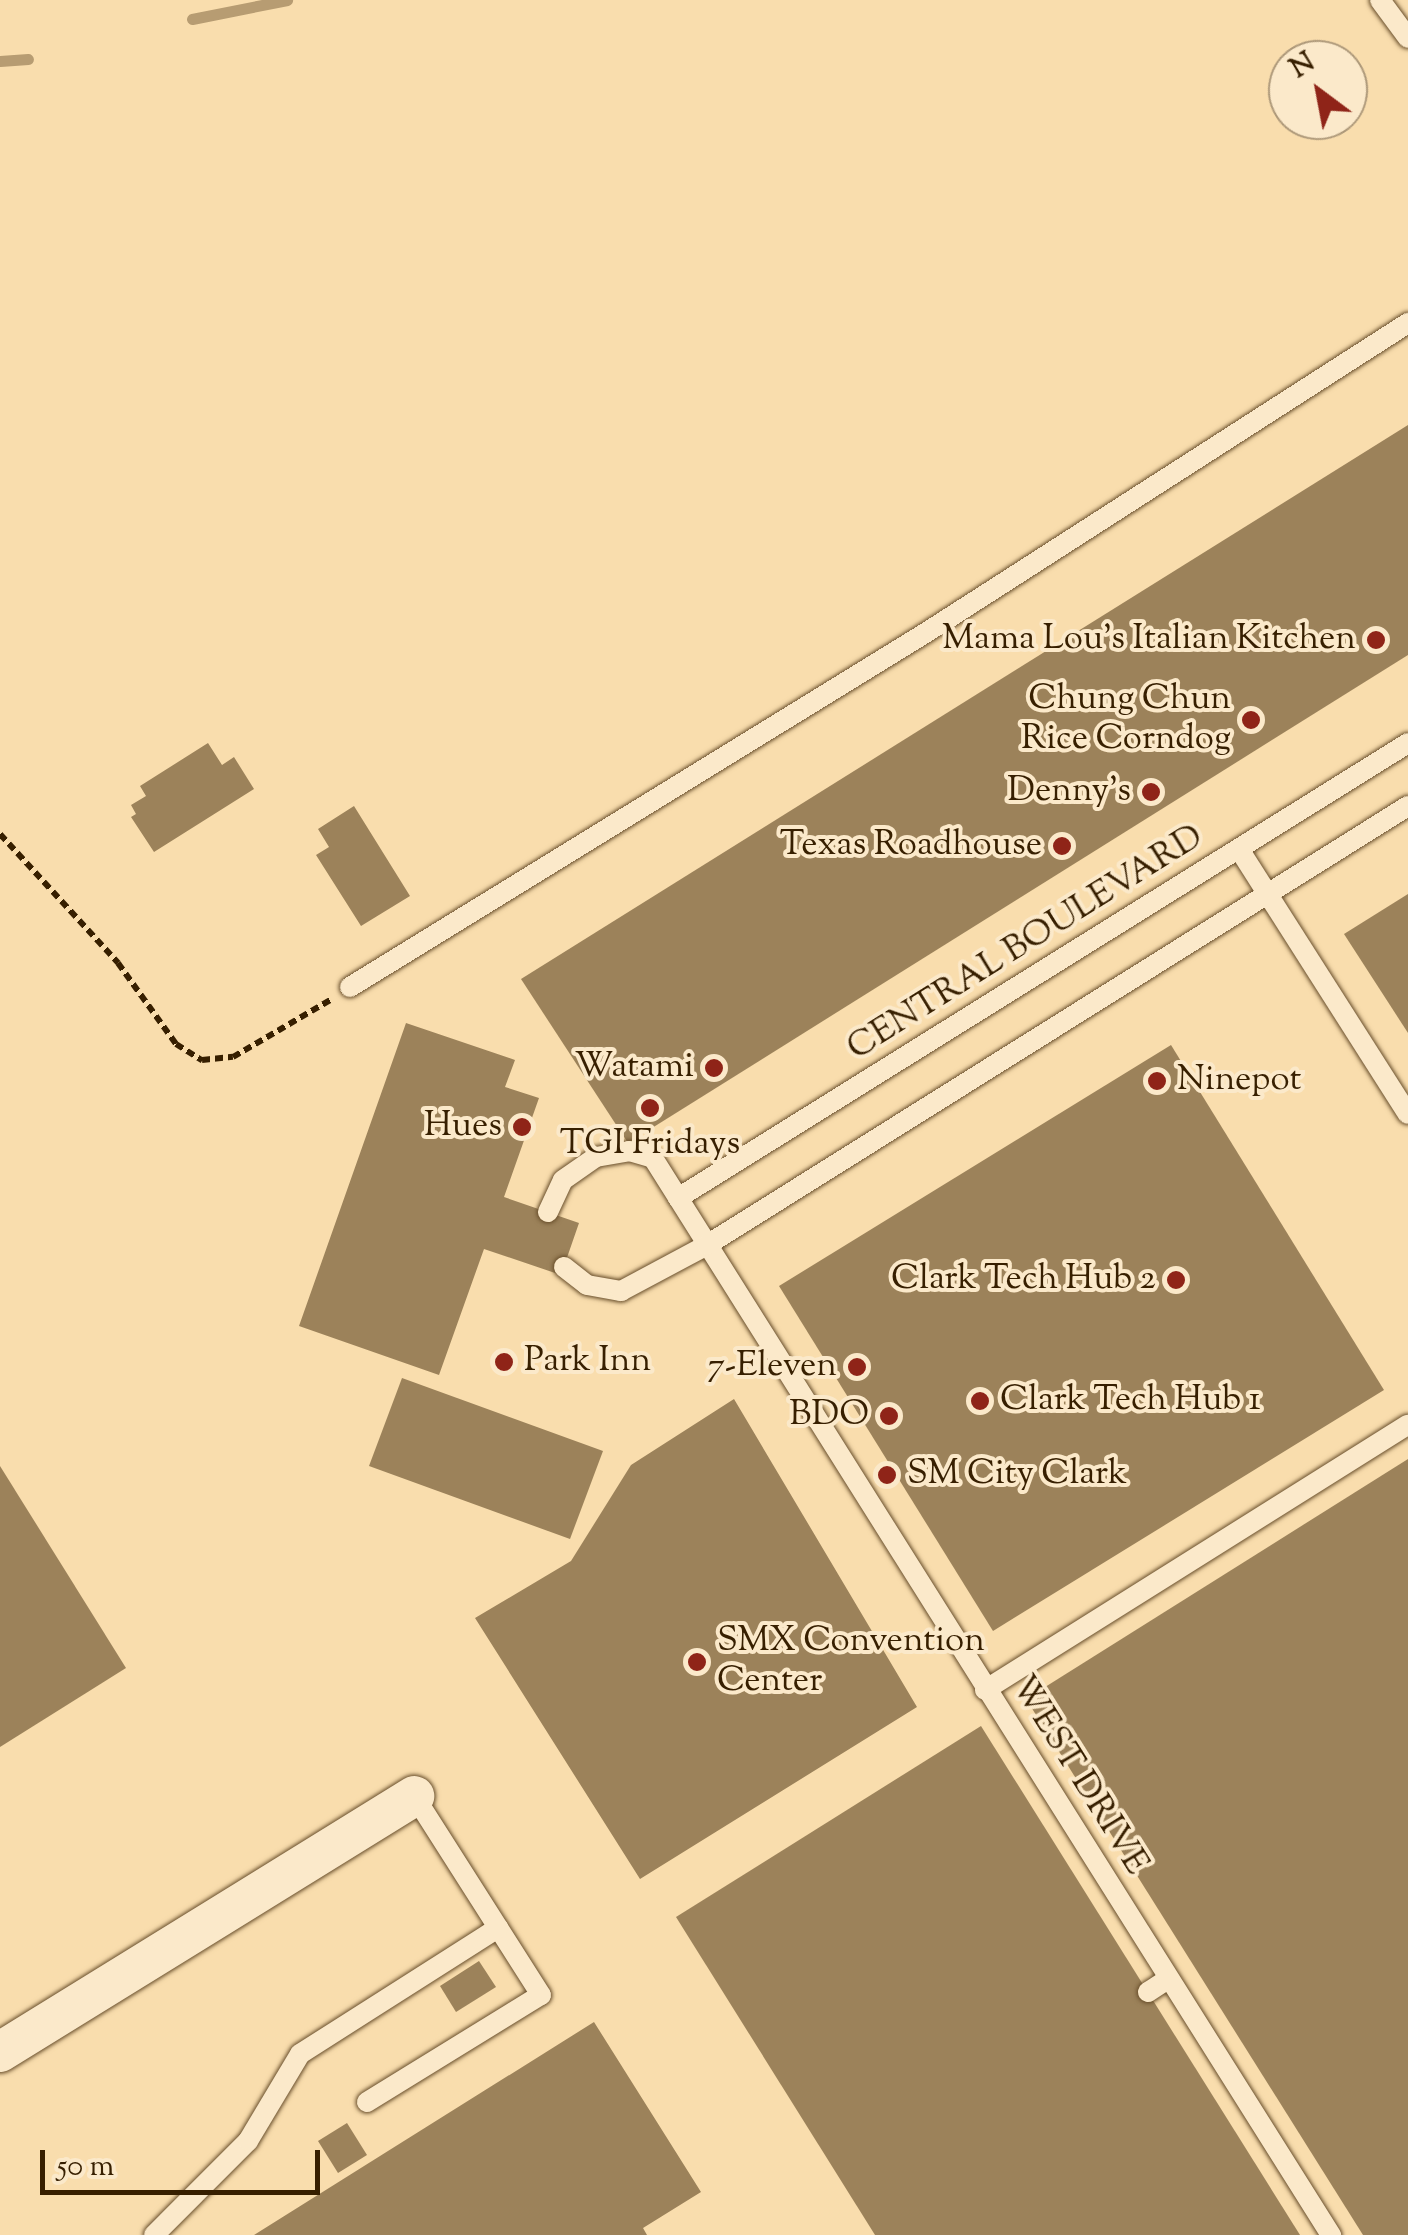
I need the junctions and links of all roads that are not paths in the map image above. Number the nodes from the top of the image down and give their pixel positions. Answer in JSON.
{"nodes":[{"id":1,"x":1380,"y":0,"type":"edge"},
{"id":2,"x":1408,"y":38,"type":"edge"},
{"id":3,"x":1408,"y":323,"type":"edge"},
{"id":4,"x":1408,"y":743,"type":"edge"},
{"id":5,"x":1408,"y":806,"type":"edge"},
{"id":6,"x":1239,"y":849,"type":"junction"},
{"id":7,"x":1266,"y":894,"type":"junction"},
{"id":8,"x":350,"y":987,"type":"road end"},
{"id":9,"x":1408,"y":1114,"type":"edge"},
{"id":10,"x":678,"y":1198,"type":"junction"},
{"id":11,"x":548,"y":1212,"type":"dead end"},
{"id":12,"x":707,"y":1245,"type":"junction"},
{"id":13,"x":564,"y":1267,"type":"dead end"},
{"id":14,"x":1408,"y":1425,"type":"edge"},
{"id":15,"x":985,"y":1690,"type":"junction"},
{"id":16,"x":414,"y":1796,"type":"joint"},
{"id":17,"x":498,"y":1928,"type":"junction"},
{"id":18,"x":1168,"y":1979,"type":"junction"},
{"id":19,"x":1148,"y":1992,"type":"dead end"},
{"id":20,"x":0,"y":2052,"type":"edge"},
{"id":21,"x":367,"y":2102,"type":"dead end"},
{"id":22,"x":154,"y":2235,"type":"edge"},
{"id":23,"x":1331,"y":2235,"type":"edge"}],
"edges":[{"from":1,"to":2,"type":"lane"},
{"from":3,"to":8,"type":"lane"},
{"from":4,"to":6,"type":"lane","name":"CENTRAL BOULEVARD"},
{"from":5,"to":7,"type":"lane"},
{"from":6,"to":7,"type":"lane"},
{"from":6,"to":10,"type":"lane","name":"CENTRAL BOULEVARD"},
{"from":7,"to":9,"type":"lane"},
{"from":7,"to":12,"type":"lane"},
{"from":10,"to":11,"type":"lane","name":"WEST DRIVE"},
{"from":10,"to":12,"type":"lane","name":"WEST DRIVE"},
{"from":12,"to":13,"type":"lane"},
{"from":12,"to":15,"type":"lane","name":"WEST DRIVE"},
{"from":14,"to":15,"type":"lane"},
{"from":15,"to":18,"type":"lane","name":"WEST DRIVE"},
{"from":16,"to":17,"type":"lane"},
{"from":16,"to":20,"type":"street"},
{"from":17,"to":21,"type":"lane"},
{"from":17,"to":22,"type":"lane"},
{"from":18,"to":19,"type":"lane"},
{"from":18,"to":23,"type":"lane","name":"WEST DRIVE"}]}
